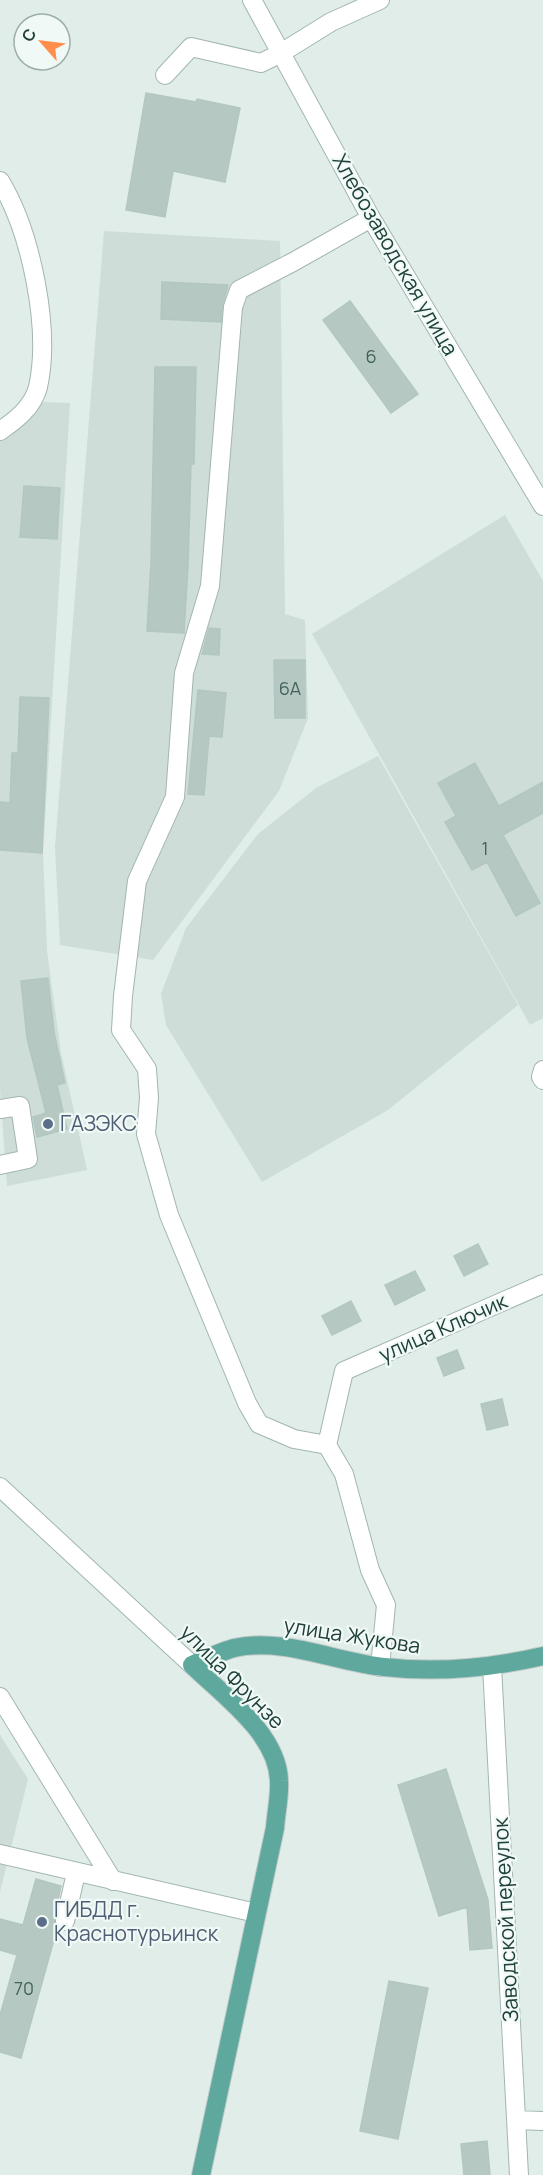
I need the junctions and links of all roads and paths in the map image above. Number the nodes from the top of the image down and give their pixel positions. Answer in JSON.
{"nodes":[{"id":1,"x":252,"y":0,"type":"edge"},
{"id":2,"x":380,"y":0,"type":"edge"},
{"id":3,"x":281,"y":53,"type":"junction"},
{"id":4,"x":165,"y":75,"type":"dead end"},
{"id":5,"x":0,"y":181,"type":"edge"},
{"id":6,"x":371,"y":218,"type":"junction"},
{"id":7,"x":0,"y":431,"type":"edge"},
{"id":8,"x":543,"y":506,"type":"edge"},
{"id":9,"x":543,"y":1070,"type":"edge"},
{"id":10,"x":543,"y":1080,"type":"edge"},
{"id":11,"x":0,"y":1109,"type":"edge"},
{"id":12,"x":0,"y":1165,"type":"edge"},
{"id":13,"x":543,"y":1284,"type":"edge"},
{"id":14,"x":327,"y":1445,"type":"junction"},
{"id":15,"x":0,"y":1487,"type":"edge"},
{"id":16,"x":543,"y":1656,"type":"edge"},
{"id":17,"x":192,"y":1665,"type":"junction"},
{"id":18,"x":492,"y":1666,"type":"junction"},
{"id":19,"x":380,"y":1667,"type":"junction"},
{"id":20,"x":0,"y":1697,"type":"edge"},
{"id":21,"x":0,"y":1854,"type":"edge"},
{"id":22,"x":76,"y":1873,"type":"junction"},
{"id":23,"x":113,"y":1881,"type":"junction"},
{"id":24,"x":256,"y":1913,"type":"junction"},
{"id":25,"x":65,"y":1921,"type":"dead end"},
{"id":26,"x":517,"y":2120,"type":"junction"},
{"id":27,"x":543,"y":2121,"type":"edge"},
{"id":28,"x":201,"y":2175,"type":"edge"},
{"id":29,"x":519,"y":2175,"type":"edge"}],
"edges":[{"from":1,"to":3,"type":"street","name":"Хлебозаводская улица"},
{"from":2,"to":3,"type":"street"},
{"from":3,"to":4,"type":"street"},
{"from":3,"to":6,"type":"street","name":"Хлебозаводская улица"},
{"from":5,"to":7,"type":"street"},
{"from":6,"to":8,"type":"street","name":"Хлебозаводская улица"},
{"from":6,"to":14,"type":"street"},
{"from":9,"to":10,"type":"street"},
{"from":11,"to":12,"type":"street"},
{"from":13,"to":14,"type":"street","name":"улица Ключик"},
{"from":14,"to":19,"type":"street"},
{"from":15,"to":17,"type":"street","name":"улица Фрунзе"},
{"from":16,"to":18,"type":"main road","name":"улица Жукова"},
{"from":17,"to":19,"type":"main road","name":"улица Жукова"},
{"from":17,"to":24,"type":"main road","name":"улица Фрунзе"},
{"from":18,"to":19,"type":"main road","name":"улица Жукова"},
{"from":18,"to":26,"type":"street","name":"Заводской переулок"},
{"from":20,"to":23,"type":"street"},
{"from":21,"to":22,"type":"street"},
{"from":22,"to":23,"type":"street"},
{"from":22,"to":25,"type":"street"},
{"from":23,"to":24,"type":"street"},
{"from":24,"to":28,"type":"main road","name":"улица Фрунзе"},
{"from":26,"to":27,"type":"street"},
{"from":26,"to":29,"type":"street","name":"Заводской переулок"}]}
